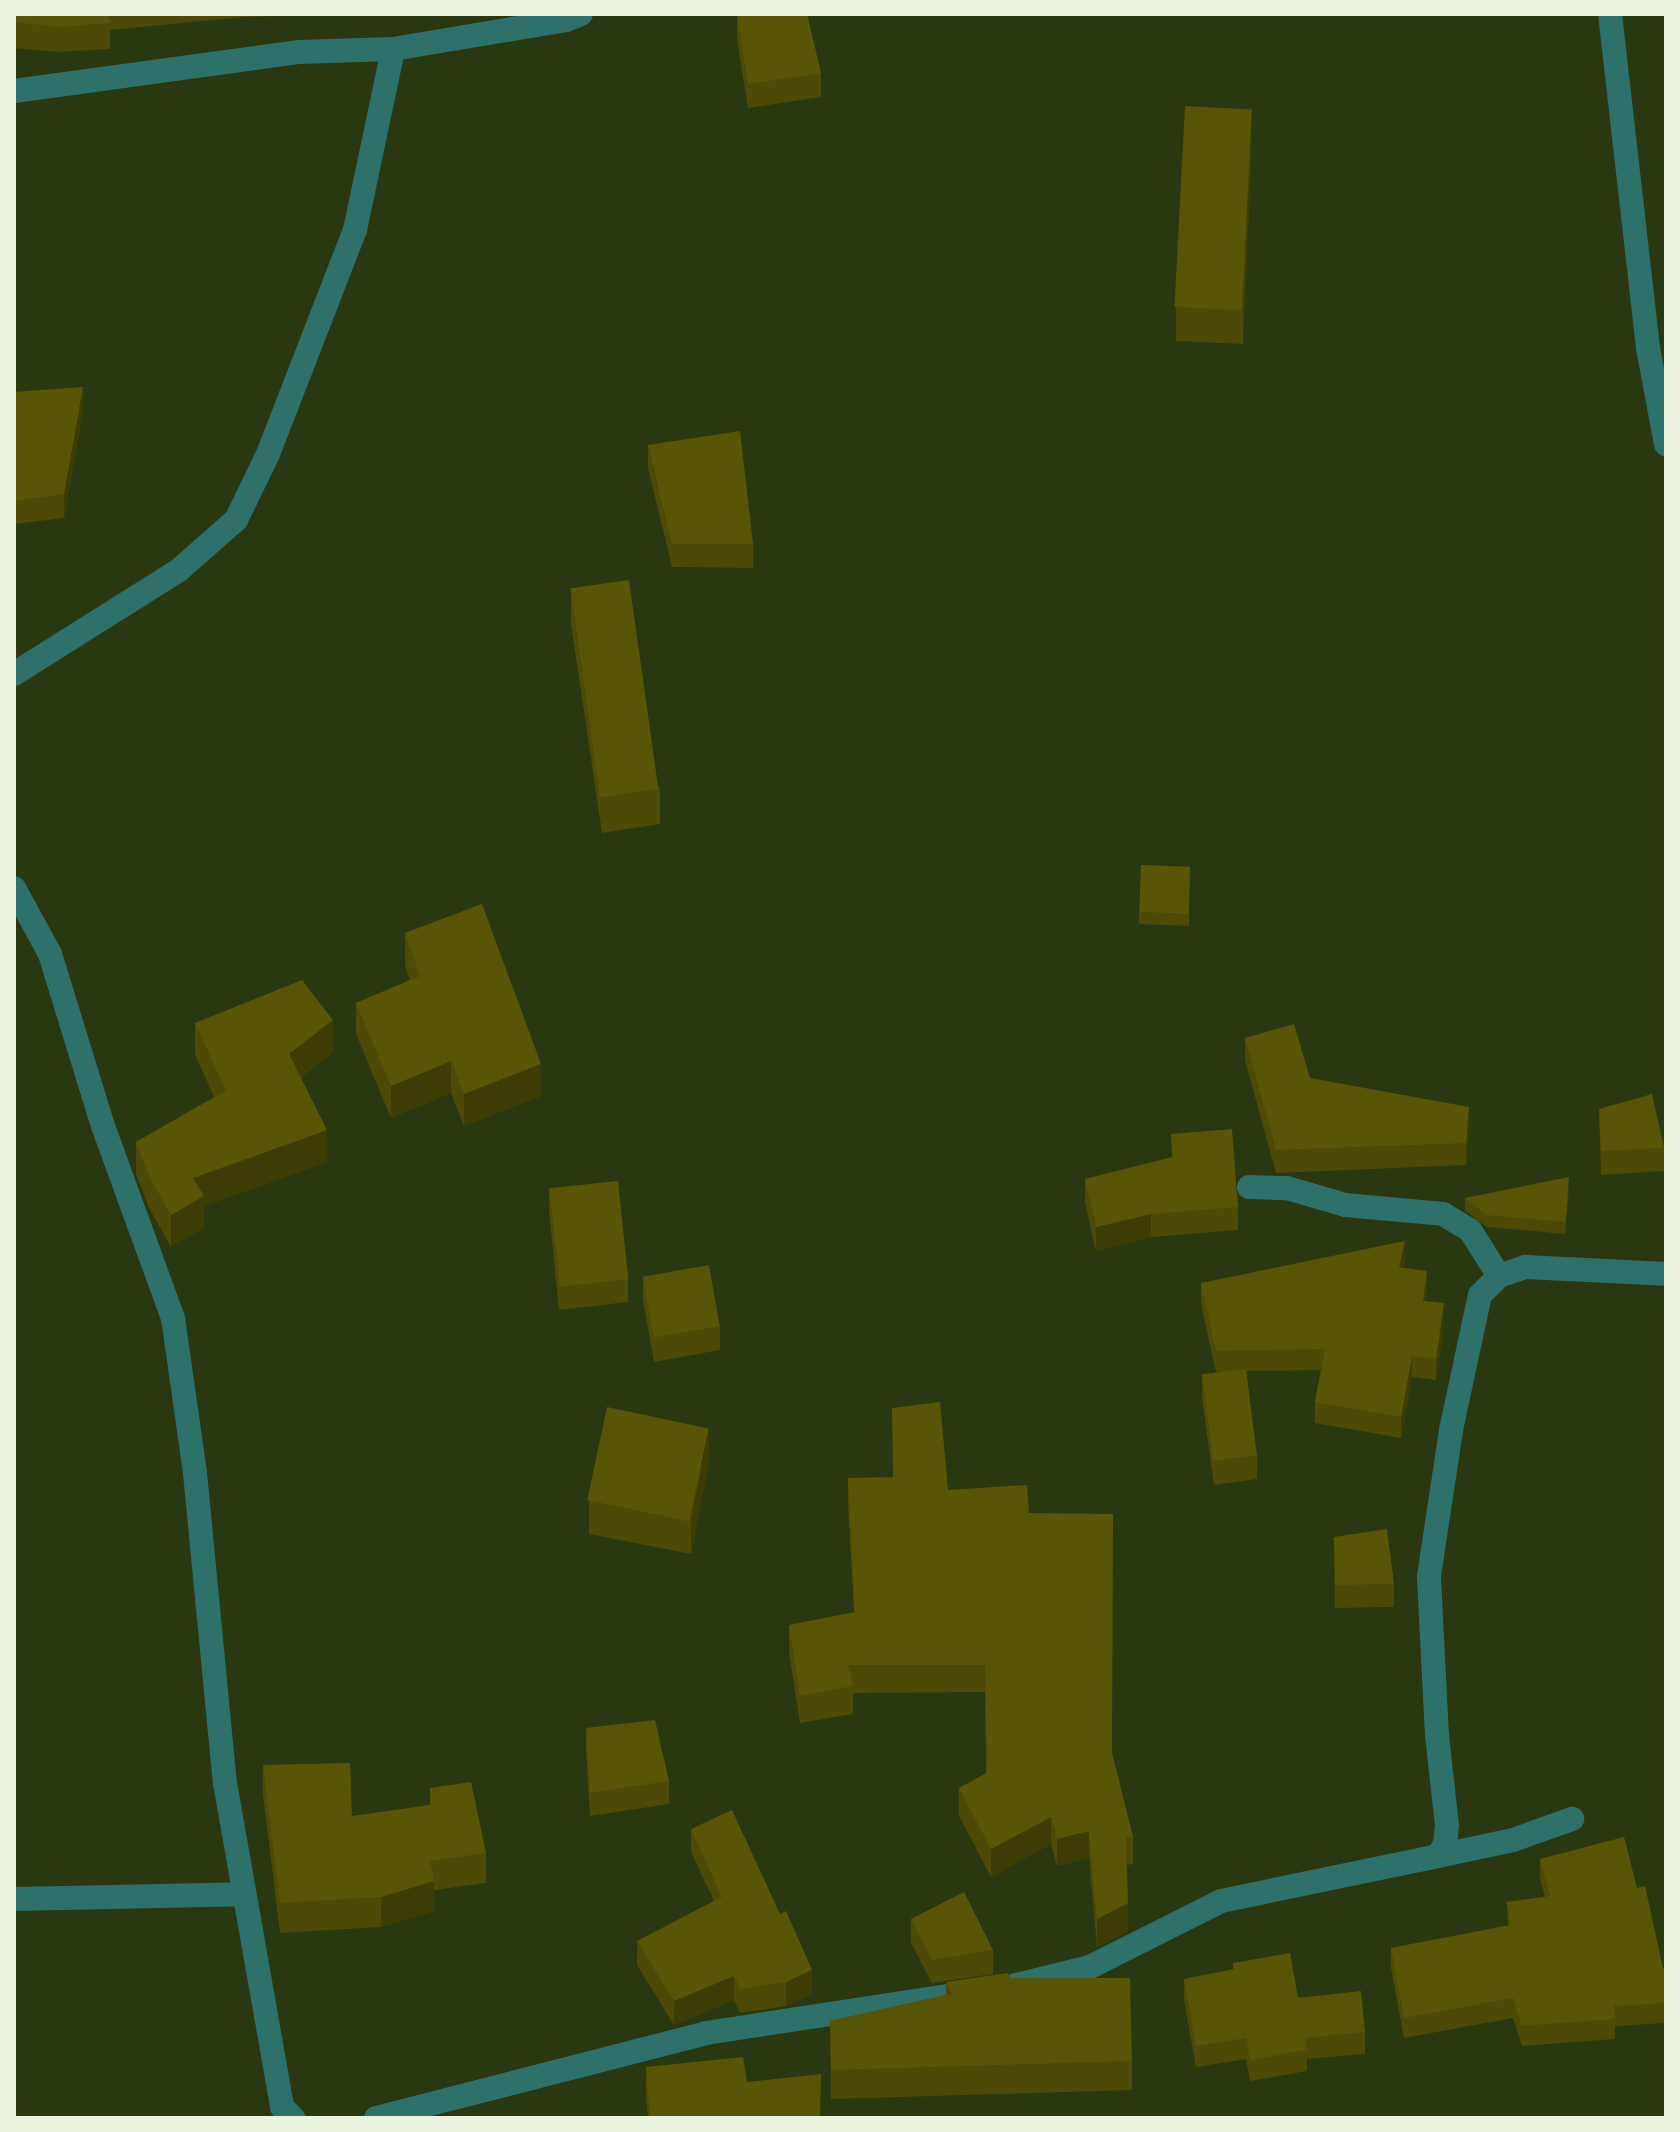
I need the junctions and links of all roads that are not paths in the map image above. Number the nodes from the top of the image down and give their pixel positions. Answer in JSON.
{"nodes":[{"id":1,"x":581,"y":14,"type":"edge"},
{"id":2,"x":1610,"y":14,"type":"edge"},
{"id":3,"x":393,"y":49,"type":"junction"},
{"id":4,"x":14,"y":91,"type":"edge"},
{"id":5,"x":1666,"y":444,"type":"edge"},
{"id":6,"x":14,"y":674,"type":"edge"},
{"id":7,"x":14,"y":888,"type":"edge"},
{"id":8,"x":1249,"y":1187,"type":"dead end"},
{"id":9,"x":1666,"y":1274,"type":"edge"},
{"id":10,"x":1499,"y":1276,"type":"junction"},
{"id":11,"x":1572,"y":1819,"type":"dead end"},
{"id":12,"x":1438,"y":1856,"type":"junction"},
{"id":13,"x":244,"y":1894,"type":"junction"},
{"id":14,"x":14,"y":1899,"type":"edge"},
{"id":15,"x":293,"y":2118,"type":"edge"},
{"id":16,"x":376,"y":2118,"type":"edge"}],
"edges":[{"from":1,"to":3,"type":"street"},
{"from":2,"to":5,"type":"street"},
{"from":3,"to":4,"type":"street"},
{"from":3,"to":6,"type":"street"},
{"from":7,"to":13,"type":"street"},
{"from":8,"to":10,"type":"street"},
{"from":9,"to":10,"type":"street"},
{"from":10,"to":12,"type":"street"},
{"from":11,"to":12,"type":"street"},
{"from":12,"to":16,"type":"street"},
{"from":13,"to":14,"type":"street"},
{"from":13,"to":15,"type":"street"}]}
